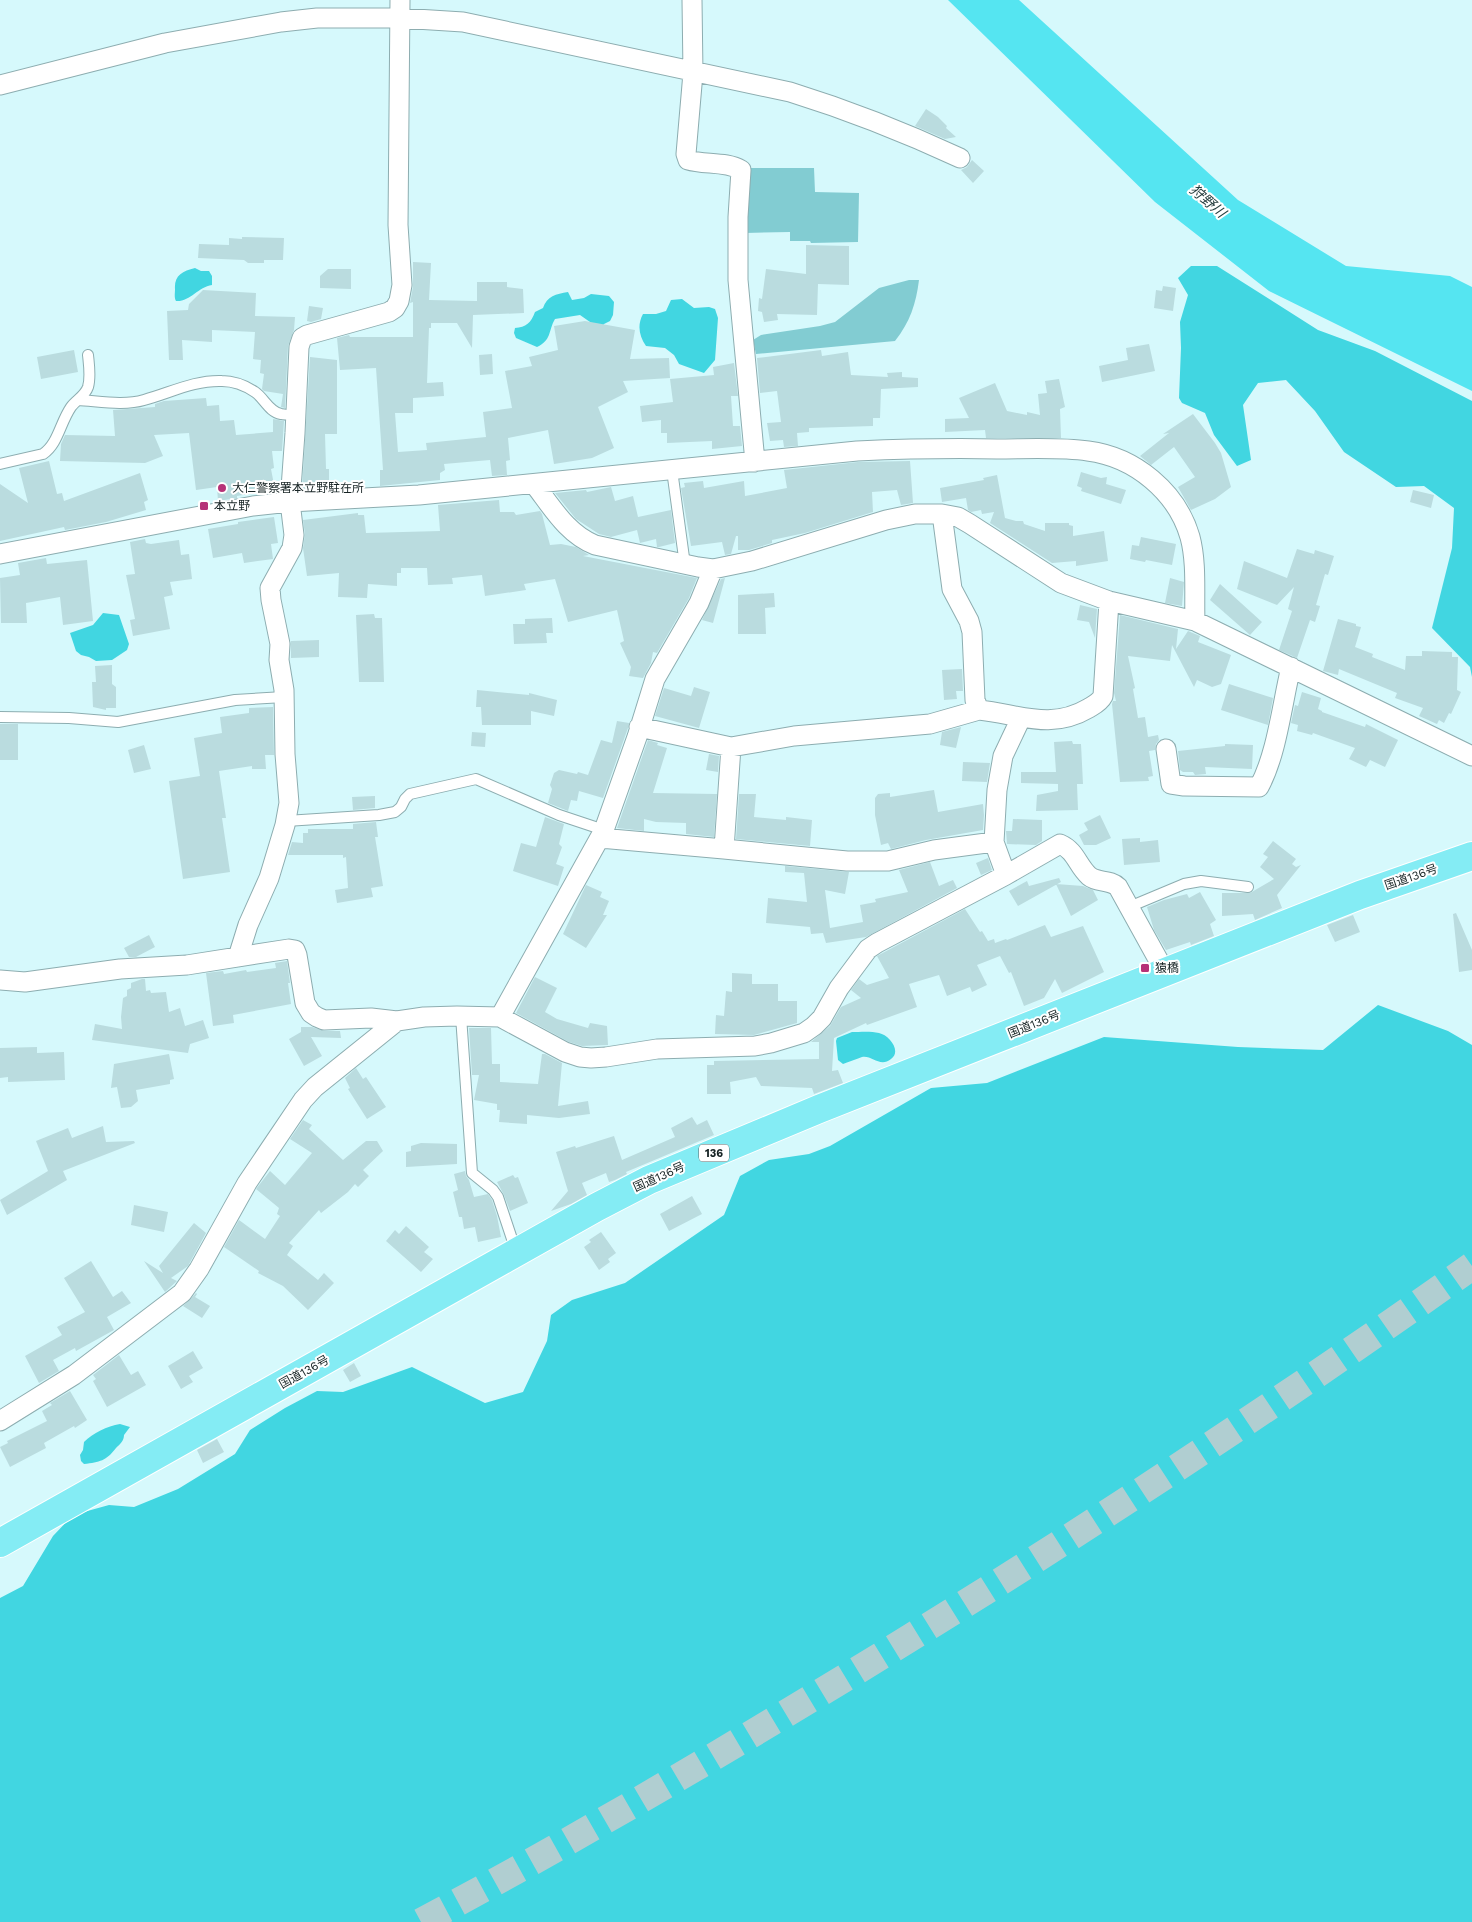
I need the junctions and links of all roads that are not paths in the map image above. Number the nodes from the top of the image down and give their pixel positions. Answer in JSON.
{"nodes":[{"id":1,"x":692,"y":0,"type":"edge"},
{"id":2,"x":400,"y":9,"type":"edge"},
{"id":3,"x":693,"y":73,"type":"junction"},
{"id":4,"x":0,"y":85,"type":"edge"},
{"id":5,"x":960,"y":158,"type":"dead end"},
{"id":6,"x":88,"y":355,"type":"dead end"},
{"id":7,"x":78,"y":400,"type":"junction"},
{"id":8,"x":296,"y":415,"type":"junction"},
{"id":9,"x":755,"y":462,"type":"junction"},
{"id":10,"x":0,"y":464,"type":"edge"},
{"id":11,"x":672,"y":470,"type":"junction"},
{"id":12,"x":534,"y":484,"type":"junction"},
{"id":13,"x":290,"y":502,"type":"junction"},
{"id":14,"x":942,"y":514,"type":"junction"},
{"id":15,"x":0,"y":554,"type":"edge"},
{"id":16,"x":685,"y":565,"type":"junction"},
{"id":17,"x":713,"y":569,"type":"junction"},
{"id":18,"x":1109,"y":601,"type":"junction"},
{"id":19,"x":1195,"y":620,"type":"junction"},
{"id":20,"x":1290,"y":666,"type":"junction"},
{"id":21,"x":284,"y":697,"type":"junction"},
{"id":22,"x":979,"y":710,"type":"junction"},
{"id":23,"x":0,"y":717,"type":"edge"},
{"id":24,"x":1021,"y":718,"type":"junction"},
{"id":25,"x":640,"y":727,"type":"junction"},
{"id":26,"x":731,"y":747,"type":"junction"},
{"id":27,"x":1166,"y":749,"type":"dead end"},
{"id":28,"x":1472,"y":756,"type":"edge"},
{"id":29,"x":286,"y":821,"type":"junction"},
{"id":30,"x":602,"y":834,"type":"junction"},
{"id":31,"x":994,"y":842,"type":"junction"},
{"id":32,"x":724,"y":850,"type":"junction"},
{"id":33,"x":1472,"y":856,"type":"edge"},
{"id":34,"x":1006,"y":875,"type":"junction"},
{"id":35,"x":1248,"y":887,"type":"dead end"},
{"id":36,"x":1129,"y":907,"type":"junction"},
{"id":37,"x":238,"y":957,"type":"junction"},
{"id":38,"x":1165,"y":972,"type":"junction"},
{"id":39,"x":0,"y":980,"type":"edge"},
{"id":40,"x":461,"y":1016,"type":"junction"},
{"id":41,"x":500,"y":1017,"type":"junction"},
{"id":42,"x":397,"y":1021,"type":"junction"},
{"id":43,"x":516,"y":1252,"type":"junction"},
{"id":44,"x":0,"y":1421,"type":"edge"},
{"id":45,"x":0,"y":1543,"type":"edge"}],
"edges":[{"from":1,"to":3,"type":"street"},
{"from":2,"to":3,"type":"street"},
{"from":2,"to":4,"type":"street"},
{"from":2,"to":8,"type":"street"},
{"from":3,"to":5,"type":"street"},
{"from":3,"to":9,"type":"street"},
{"from":6,"to":7,"type":"lane"},
{"from":7,"to":8,"type":"lane"},
{"from":7,"to":10,"type":"lane"},
{"from":8,"to":13,"type":"street"},
{"from":9,"to":11,"type":"street"},
{"from":9,"to":19,"type":"street"},
{"from":11,"to":12,"type":"street"},
{"from":11,"to":16,"type":"lane"},
{"from":12,"to":13,"type":"street"},
{"from":12,"to":16,"type":"street"},
{"from":13,"to":15,"type":"street"},
{"from":13,"to":21,"type":"street"},
{"from":14,"to":17,"type":"street"},
{"from":14,"to":18,"type":"street"},
{"from":14,"to":22,"type":"street"},
{"from":16,"to":17,"type":"street"},
{"from":17,"to":25,"type":"street"},
{"from":18,"to":19,"type":"street"},
{"from":18,"to":24,"type":"street"},
{"from":19,"to":20,"type":"street"},
{"from":20,"to":27,"type":"street"},
{"from":20,"to":28,"type":"street"},
{"from":21,"to":23,"type":"lane"},
{"from":21,"to":29,"type":"street"},
{"from":22,"to":24,"type":"street"},
{"from":22,"to":26,"type":"street"},
{"from":24,"to":31,"type":"street"},
{"from":25,"to":26,"type":"street"},
{"from":25,"to":30,"type":"street"},
{"from":26,"to":32,"type":"street"},
{"from":29,"to":30,"type":"lane"},
{"from":29,"to":37,"type":"street"},
{"from":30,"to":32,"type":"street"},
{"from":30,"to":41,"type":"street"},
{"from":31,"to":32,"type":"street"},
{"from":31,"to":34,"type":"street"},
{"from":33,"to":38,"type":"highway","name":"国道136号","number":"136"},
{"from":34,"to":36,"type":"street"},
{"from":34,"to":41,"type":"street"},
{"from":35,"to":36,"type":"lane"},
{"from":36,"to":38,"type":"street"},
{"from":37,"to":39,"type":"street"},
{"from":37,"to":42,"type":"street"},
{"from":38,"to":43,"type":"highway","name":"国道136号","number":"136"},
{"from":40,"to":41,"type":"street"},
{"from":40,"to":42,"type":"street"},
{"from":40,"to":43,"type":"lane"},
{"from":42,"to":44,"type":"street"},
{"from":43,"to":45,"type":"highway","name":"国道136号","number":"136"}]}
